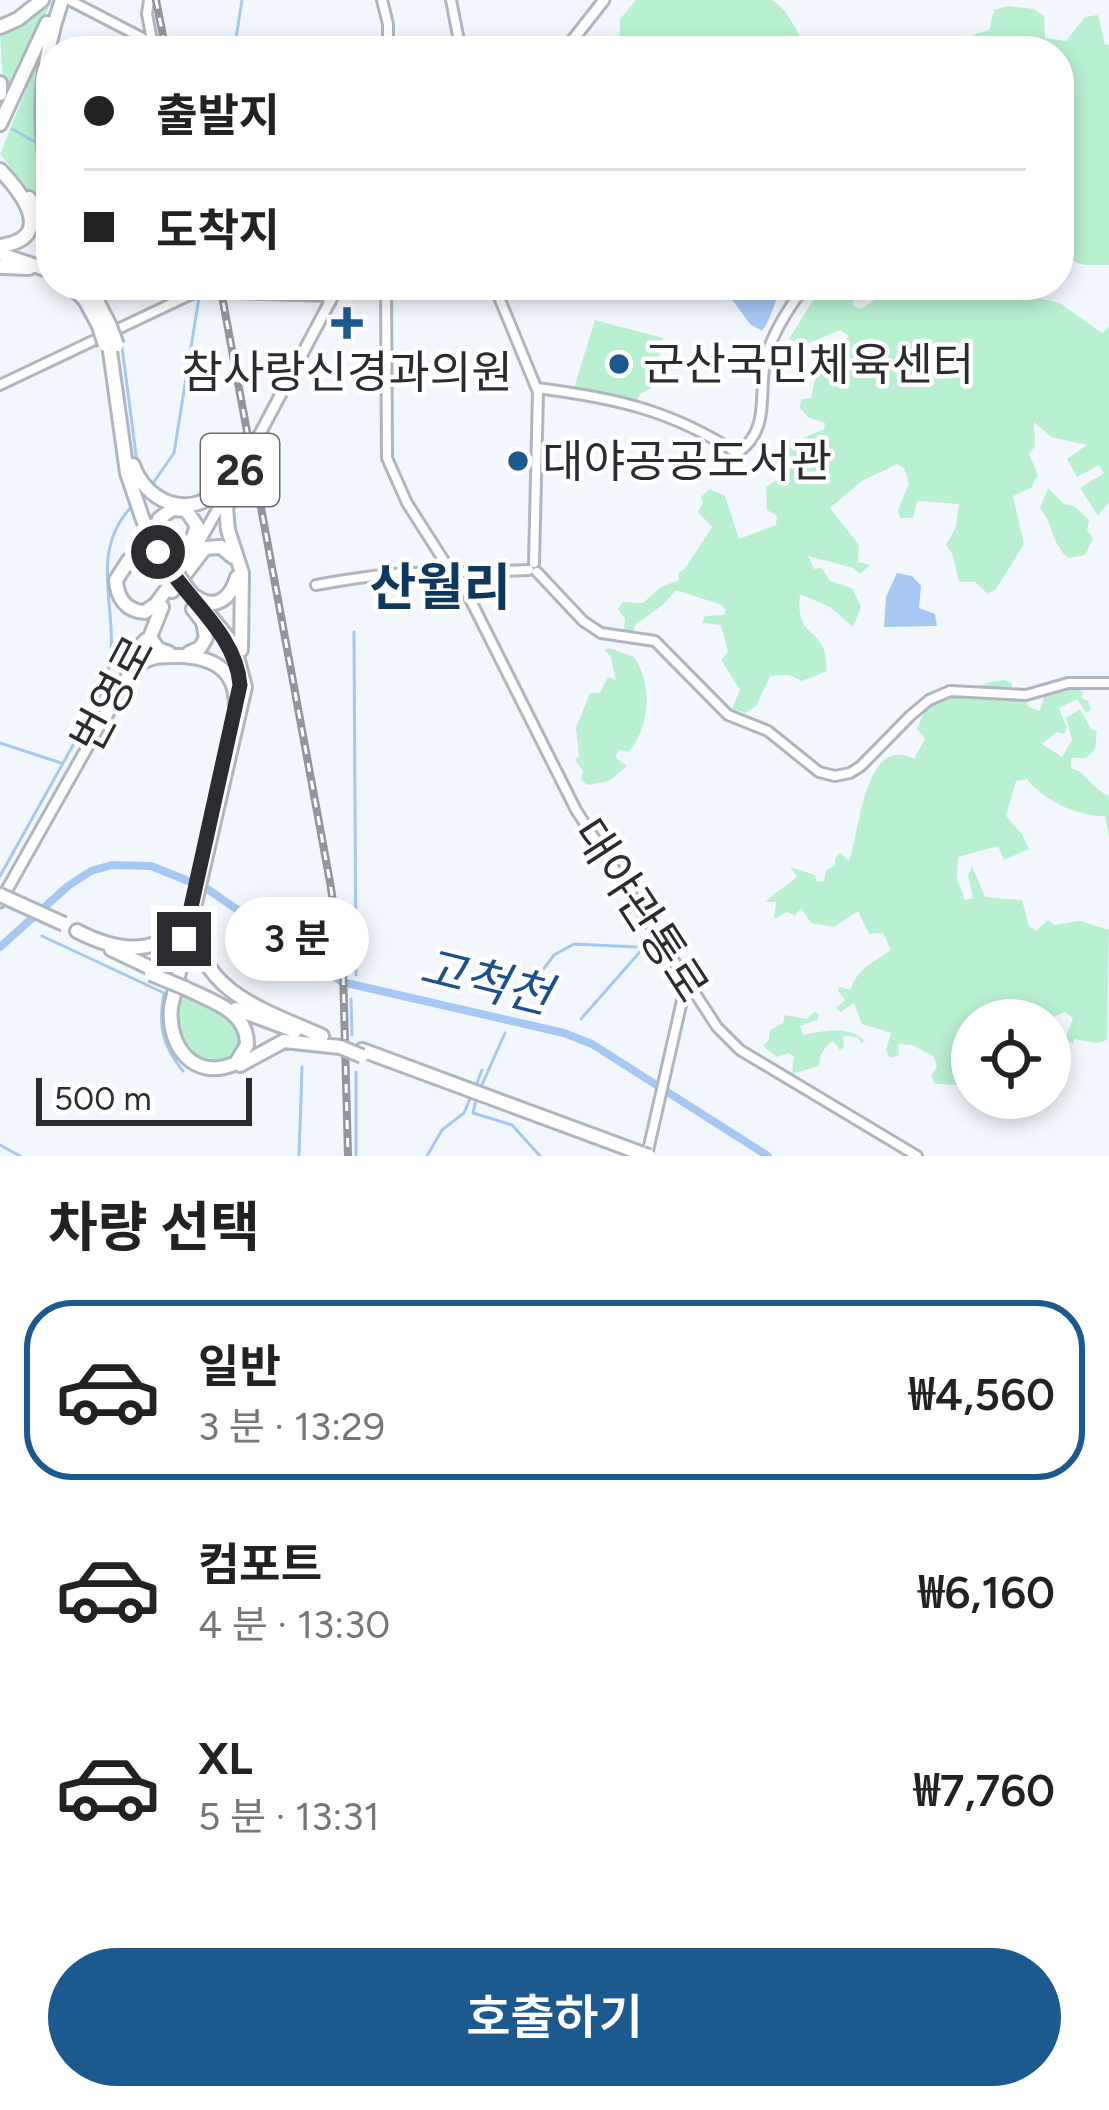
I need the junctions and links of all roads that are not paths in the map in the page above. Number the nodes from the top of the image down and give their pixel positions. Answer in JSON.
{"nodes":[{"id":1,"x":42,"y":0,"type":"edge"},
{"id":2,"x":58,"y":0,"type":"edge"},
{"id":3,"x":149,"y":0,"type":"edge"},
{"id":4,"x":382,"y":0,"type":"edge"},
{"id":5,"x":452,"y":0,"type":"edge"},
{"id":6,"x":604,"y":0,"type":"edge"},
{"id":7,"x":71,"y":2,"type":"edge"},
{"id":8,"x":2,"y":26,"type":"edge"},
{"id":9,"x":40,"y":36,"type":"edge"},
{"id":10,"x":41,"y":36,"type":"edge"},
{"id":11,"x":50,"y":36,"type":"edge"},
{"id":12,"x":135,"y":36,"type":"edge"},
{"id":13,"x":153,"y":36,"type":"edge"},
{"id":14,"x":388,"y":36,"type":"edge"},
{"id":15,"x":458,"y":36,"type":"edge"},
{"id":16,"x":576,"y":36,"type":"edge"},
{"id":17,"x":36,"y":43,"type":"edge"},
{"id":18,"x":36,"y":47,"type":"edge"},
{"id":19,"x":26,"y":69,"type":"junction"},
{"id":20,"x":0,"y":83,"type":"edge"},
{"id":21,"x":0,"y":94,"type":"edge"},
{"id":22,"x":0,"y":114,"type":"edge"},
{"id":23,"x":0,"y":124,"type":"edge"},
{"id":24,"x":0,"y":134,"type":"edge"},
{"id":25,"x":0,"y":164,"type":"edge"},
{"id":26,"x":36,"y":205,"type":"edge"},
{"id":27,"x":36,"y":207,"type":"edge"},
{"id":28,"x":0,"y":250,"type":"edge"},
{"id":29,"x":36,"y":266,"type":"edge"},
{"id":30,"x":0,"y":267,"type":"edge"},
{"id":31,"x":36,"y":269,"type":"edge"},
{"id":32,"x":82,"y":300,"type":"edge"},
{"id":33,"x":95,"y":300,"type":"edge"},
{"id":34,"x":175,"y":300,"type":"edge"},
{"id":35,"x":331,"y":300,"type":"edge"},
{"id":36,"x":331,"y":300,"type":"edge"},
{"id":37,"x":386,"y":300,"type":"edge"},
{"id":38,"x":500,"y":300,"type":"edge"},
{"id":39,"x":799,"y":300,"type":"edge"},
{"id":40,"x":108,"y":331,"type":"junction"},
{"id":41,"x":0,"y":385,"type":"edge"},
{"id":42,"x":537,"y":388,"type":"junction"},
{"id":43,"x":257,"y":439,"type":"junction"},
{"id":44,"x":124,"y":443,"type":"junction"},
{"id":45,"x":239,"y":458,"type":"junction"},
{"id":46,"x":133,"y":482,"type":"junction"},
{"id":47,"x":533,"y":568,"type":"junction"},
{"id":48,"x":457,"y":574,"type":"junction"},
{"id":49,"x":178,"y":583,"type":"junction"},
{"id":50,"x":316,"y":584,"type":"dead end"},
{"id":51,"x":162,"y":608,"type":"junction"},
{"id":52,"x":142,"y":642,"type":"junction"},
{"id":53,"x":183,"y":654,"type":"junction"},
{"id":54,"x":1109,"y":682,"type":"edge"},
{"id":55,"x":105,"y":716,"type":"junction"},
{"id":56,"x":237,"y":721,"type":"junction"},
{"id":57,"x":68,"y":779,"type":"junction"},
{"id":58,"x":0,"y":899,"type":"edge"},
{"id":59,"x":193,"y":908,"type":"junction"},
{"id":60,"x":67,"y":928,"type":"junction"},
{"id":61,"x":686,"y":981,"type":"junction"},
{"id":62,"x":186,"y":985,"type":"junction"},
{"id":63,"x":322,"y":1036,"type":"junction"},
{"id":64,"x":340,"y":1045,"type":"junction"},
{"id":65,"x":642,"y":1155,"type":"edge"},
{"id":66,"x":916,"y":1156,"type":"edge"}],
"edges":[{"from":1,"to":8,"type":"highway"},
{"from":2,"to":9,"type":"highway"},
{"from":2,"to":10,"type":"highway"},
{"from":2,"to":11,"type":"highway"},
{"from":3,"to":13,"type":"main road"},
{"from":4,"to":14,"type":"main road"},
{"from":5,"to":15,"type":"main road"},
{"from":6,"to":16,"type":"main road"},
{"from":7,"to":12,"type":"main road"},
{"from":17,"to":22,"type":"highway"},
{"from":18,"to":19,"type":"highway"},
{"from":19,"to":23,"type":"highway"},
{"from":19,"to":24,"type":"highway"},
{"from":20,"to":21,"type":"highway"},
{"from":25,"to":26,"type":"highway"},
{"from":25,"to":27,"type":"highway"},
{"from":25,"to":28,"type":"highway"},
{"from":28,"to":29,"type":"highway"},
{"from":30,"to":31,"type":"highway"},
{"from":32,"to":40,"type":"highway"},
{"from":33,"to":40,"type":"highway"},
{"from":34,"to":40,"type":"main road"},
{"from":35,"to":43,"type":"main road","name":"번영로","number":"26"},
{"from":36,"to":45,"type":"main road","name":"번영로","number":"26"},
{"from":37,"to":48,"type":"main road","name":"대야관통로"},
{"from":38,"to":42,"type":"main road"},
{"from":39,"to":42,"type":"main road"},
{"from":40,"to":41,"type":"main road"},
{"from":40,"to":44,"type":"highway"},
{"from":40,"to":44,"type":"highway"},
{"from":42,"to":47,"type":"main road"},
{"from":43,"to":49,"type":"main road","name":"번영로","number":"26"},
{"from":43,"to":56,"type":"highway"},
{"from":44,"to":46,"type":"highway"},
{"from":45,"to":46,"type":"highway"},
{"from":45,"to":49,"type":"main road","name":"번영로","number":"26"},
{"from":46,"to":49,"type":"highway"},
{"from":47,"to":48,"type":"main road"},
{"from":47,"to":54,"type":"main road"},
{"from":48,"to":50,"type":"main road"},
{"from":48,"to":61,"type":"main road","name":"대야관통로"},
{"from":49,"to":49,"type":"highway"},
{"from":49,"to":49,"type":"highway"},
{"from":49,"to":51,"type":"main road","name":"번영로","number":"26"},
{"from":49,"to":52,"type":"main road","name":"번영로","number":"26"},
{"from":49,"to":53,"type":"highway"},
{"from":49,"to":56,"type":"highway"},
{"from":49,"to":56,"type":"highway"},
{"from":51,"to":52,"type":"main road","name":"번영로","number":"26"},
{"from":51,"to":53,"type":"highway"},
{"from":52,"to":53,"type":"highway"},
{"from":52,"to":55,"type":"main road","name":"번영로","number":"26"},
{"from":52,"to":57,"type":"main road","name":"번영로","number":"26"},
{"from":55,"to":56,"type":"highway"},
{"from":55,"to":57,"type":"main road","name":"번영로","number":"26"},
{"from":56,"to":59,"type":"highway"},
{"from":57,"to":58,"type":"main road","name":"번영로","number":"26"},
{"from":58,"to":60,"type":"highway","bridge":true},
{"from":59,"to":60,"type":"highway"},
{"from":59,"to":62,"type":"highway"},
{"from":59,"to":63,"type":"highway"},
{"from":59,"to":64,"type":"highway"},
{"from":60,"to":62,"type":"highway","bridge":true},
{"from":61,"to":65,"type":"main road"},
{"from":61,"to":66,"type":"main road","name":"대야관통로"},
{"from":62,"to":63,"type":"highway"},
{"from":62,"to":64,"type":"highway"},
{"from":63,"to":64,"type":"highway"},
{"from":64,"to":65,"type":"highway","bridge":true}]}
